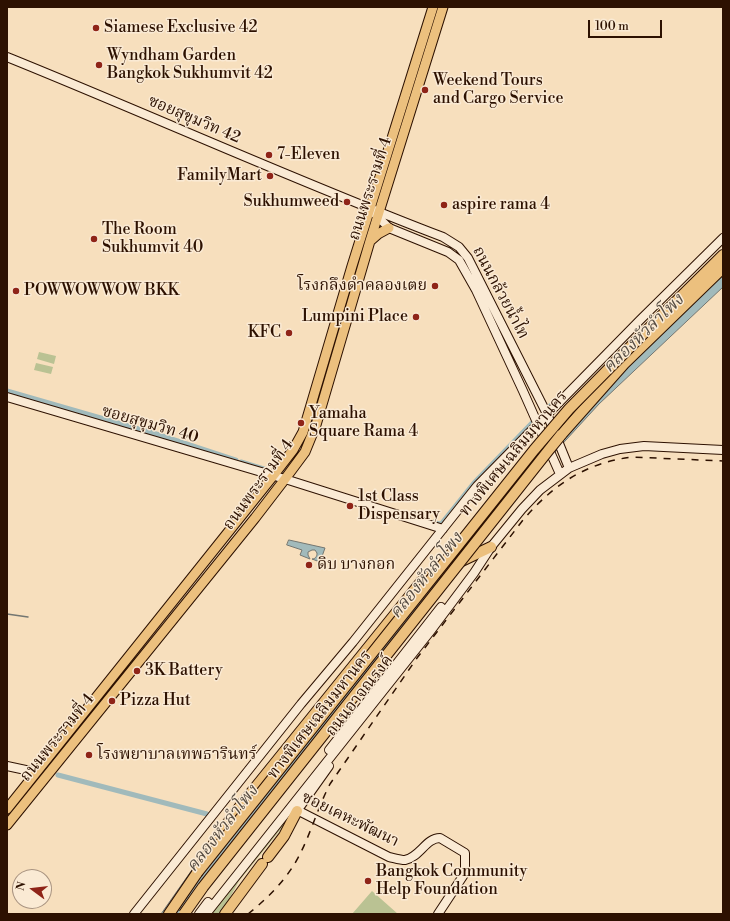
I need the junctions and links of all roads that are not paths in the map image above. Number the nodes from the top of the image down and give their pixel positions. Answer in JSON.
{"nodes":[{"id":1,"x":433,"y":7,"type":"edge"},
{"id":2,"x":443,"y":7,"type":"edge"},
{"id":3,"x":425,"y":32,"type":"junction"},
{"id":4,"x":435,"y":35,"type":"junction"},
{"id":5,"x":7,"y":57,"type":"edge"},
{"id":6,"x":370,"y":208,"type":"junction"},
{"id":7,"x":378,"y":215,"type":"junction"},
{"id":8,"x":389,"y":228,"type":"junction"},
{"id":9,"x":723,"y":238,"type":"edge"},
{"id":10,"x":370,"y":241,"type":"junction"},
{"id":11,"x":466,"y":255,"type":"junction"},
{"id":12,"x":723,"y":255,"type":"edge"},
{"id":13,"x":459,"y":260,"type":"junction"},
{"id":14,"x":723,"y":268,"type":"edge"},
{"id":15,"x":7,"y":397,"type":"edge"},
{"id":16,"x":547,"y":414,"type":"junction"},
{"id":17,"x":538,"y":423,"type":"junction"},
{"id":18,"x":723,"y":450,"type":"edge"},
{"id":19,"x":567,"y":465,"type":"junction"},
{"id":20,"x":559,"y":472,"type":"junction"},
{"id":21,"x":273,"y":476,"type":"junction"},
{"id":22,"x":286,"y":479,"type":"junction"},
{"id":23,"x":443,"y":529,"type":"junction"},
{"id":24,"x":490,"y":548,"type":"junction"},
{"id":25,"x":143,"y":657,"type":"junction"},
{"id":26,"x":126,"y":659,"type":"junction"},
{"id":27,"x":7,"y":766,"type":"edge"},
{"id":28,"x":35,"y":772,"type":"junction"},
{"id":29,"x":292,"y":807,"type":"junction"},
{"id":30,"x":7,"y":809,"type":"edge"},
{"id":31,"x":7,"y":825,"type":"edge"},
{"id":32,"x":197,"y":873,"type":"junction"},
{"id":33,"x":134,"y":914,"type":"edge"},
{"id":34,"x":169,"y":914,"type":"edge"},
{"id":35,"x":184,"y":914,"type":"edge"},
{"id":36,"x":199,"y":914,"type":"edge"},
{"id":37,"x":206,"y":914,"type":"edge"},
{"id":38,"x":225,"y":914,"type":"edge"},
{"id":39,"x":438,"y":914,"type":"edge"}],
"edges":[{"from":1,"to":3,"type":"main road","name":"ถนนพระรามที่ 4"},
{"from":2,"to":4,"type":"main road","name":"ถนนพระรามที่ 4"},
{"from":3,"to":4,"type":"main road"},
{"from":3,"to":6,"type":"main road","name":"ถนนพระรามที่ 4"},
{"from":4,"to":7,"type":"main road","name":"ถนนพระรามที่ 4"},
{"from":5,"to":6,"type":"main road","name":"ซอยสุขุมวิท 42"},
{"from":6,"to":7,"type":"main road","name":"ถนนกล้วยน้ำไท"},
{"from":6,"to":21,"type":"main road","name":"ถนนพระรามที่ 4"},
{"from":7,"to":8,"type":"main road","name":"ถนนกล้วยน้ำไท"},
{"from":7,"to":10,"type":"main road","name":"ถนนพระรามที่ 4"},
{"from":7,"to":11,"type":"main road","name":"ถนนกล้วยน้ำไท"},
{"from":8,"to":10,"type":"main road"},
{"from":8,"to":13,"type":"main road","name":"ถนนกล้วยน้ำไท"},
{"from":9,"to":16,"type":"main road"},
{"from":10,"to":22,"type":"main road","name":"ถนนพระรามที่ 4"},
{"from":11,"to":13,"type":"main road"},
{"from":11,"to":16,"type":"main road","name":"ถนนกล้วยน้ำไท"},
{"from":12,"to":32,"type":"highway","name":"ทางพิเศษเฉลิมมหานคร","bridge":true},
{"from":13,"to":17,"type":"main road","name":"ถนนกล้วยน้ำไท"},
{"from":14,"to":35,"type":"highway","name":"ทางพิเศษเฉลิมมหานคร","bridge":true},
{"from":15,"to":21,"type":"main road","name":"ซอยสุขุมวิท 40"},
{"from":16,"to":17,"type":"main road"},
{"from":16,"to":19,"type":"main road","name":"ถนนกล้วยน้ำไท"},
{"from":17,"to":20,"type":"main road","name":"ถนนกล้วยน้ำไท"},
{"from":17,"to":23,"type":"main road"},
{"from":18,"to":19,"type":"main road","name":"ถนนอาจณรงค์"},
{"from":19,"to":20,"type":"main road","name":"ถนนอาจณรงค์"},
{"from":20,"to":24,"type":"main road","name":"ถนนอาจณรงค์"},
{"from":21,"to":22,"type":"main road","name":"ซอยสุขุมวิท 40"},
{"from":21,"to":26,"type":"main road","name":"ถนนพระรามที่ 4"},
{"from":22,"to":23,"type":"main road","name":"ซอยสุขุมวิท 40"},
{"from":22,"to":25,"type":"main road","name":"ถนนพระรามที่ 4"},
{"from":23,"to":33,"type":"main road"},
{"from":24,"to":29,"type":"main road","name":"ถนนอาจณรงค์"},
{"from":24,"to":29,"type":"main road","name":"ถนนอาจณรงค์"},
{"from":24,"to":32,"type":"highway","bridge":true},
{"from":25,"to":26,"type":"main road"},
{"from":25,"to":31,"type":"main road","name":"ถนนพระรามที่ 4"},
{"from":26,"to":28,"type":"main road","name":"ถนนพระรามที่ 4"},
{"from":27,"to":28,"type":"main road"},
{"from":28,"to":30,"type":"main road","name":"ถนนพระรามที่ 4"},
{"from":29,"to":36,"type":"main road","name":"ถนนอาจณรงค์"},
{"from":29,"to":37,"type":"main road","name":"ถนนอาจณรงค์"},
{"from":29,"to":38,"type":"highway"},
{"from":29,"to":39,"type":"main road","name":"ซอยเคหะพัฒนา"},
{"from":32,"to":34,"type":"highway","name":"ทางพิเศษเฉลิมมหานคร"}]}
